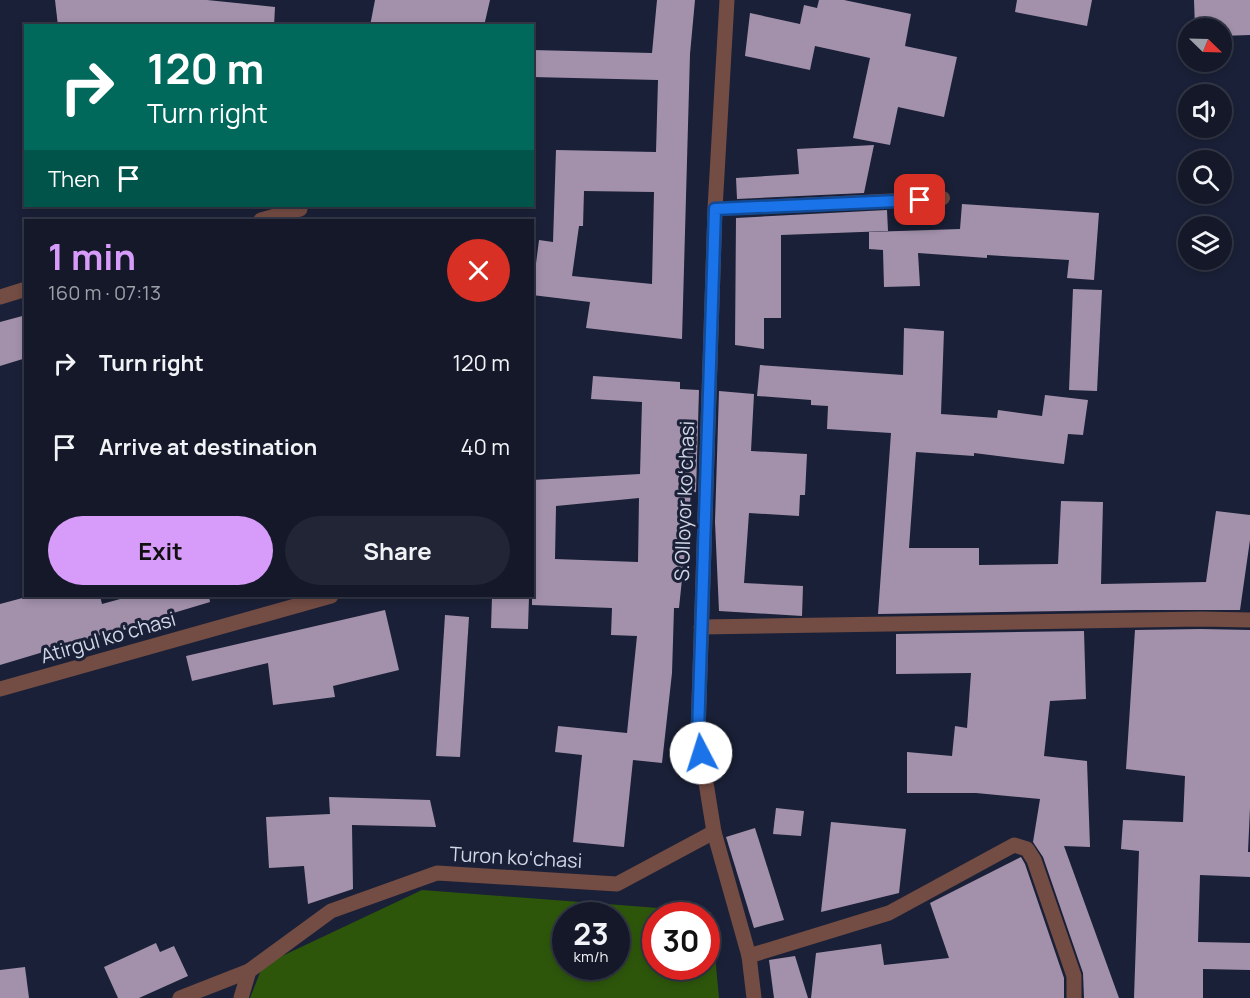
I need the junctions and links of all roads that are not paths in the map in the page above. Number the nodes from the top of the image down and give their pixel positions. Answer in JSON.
{"nodes":[{"id":1,"x":727,"y":0,"type":"edge"},
{"id":2,"x":943,"y":198,"type":"dead end"},
{"id":3,"x":300,"y":209,"type":"dead end"},
{"id":4,"x":715,"y":209,"type":"junction"},
{"id":5,"x":265,"y":219,"type":"edge"},
{"id":6,"x":24,"y":290,"type":"edge"},
{"id":7,"x":0,"y":297,"type":"edge"},
{"id":8,"x":327,"y":597,"type":"edge"},
{"id":9,"x":1250,"y":620,"type":"edge"},
{"id":10,"x":701,"y":627,"type":"junction"},
{"id":11,"x":0,"y":689,"type":"edge"},
{"id":12,"x":714,"y":832,"type":"junction"},
{"id":13,"x":749,"y":956,"type":"junction"},
{"id":14,"x":249,"y":971,"type":"junction"},
{"id":15,"x":180,"y":998,"type":"edge"},
{"id":16,"x":241,"y":998,"type":"edge"},
{"id":17,"x":754,"y":998,"type":"edge"},
{"id":18,"x":1074,"y":998,"type":"edge"}],
"edges":[{"from":1,"to":4,"type":"street","name":"S.Olloyor koʻchasi"},
{"from":2,"to":4,"type":"lane"},
{"from":3,"to":5,"type":"street"},
{"from":4,"to":10,"type":"street","name":"S.Olloyor koʻchasi"},
{"from":6,"to":7,"type":"street"},
{"from":8,"to":11,"type":"street","name":"Atirgul koʻchasi"},
{"from":9,"to":10,"type":"street"},
{"from":10,"to":12,"type":"street","name":"S.Olloyor koʻchasi"},
{"from":12,"to":13,"type":"street","name":"S.Olloyor koʻchasi"},
{"from":12,"to":14,"type":"street","name":"Turon koʻchasi"},
{"from":13,"to":17,"type":"street","name":"S.Olloyor koʻchasi"},
{"from":13,"to":18,"type":"street"},
{"from":14,"to":15,"type":"street","name":"Turon koʻchasi"},
{"from":14,"to":16,"type":"street"}]}
